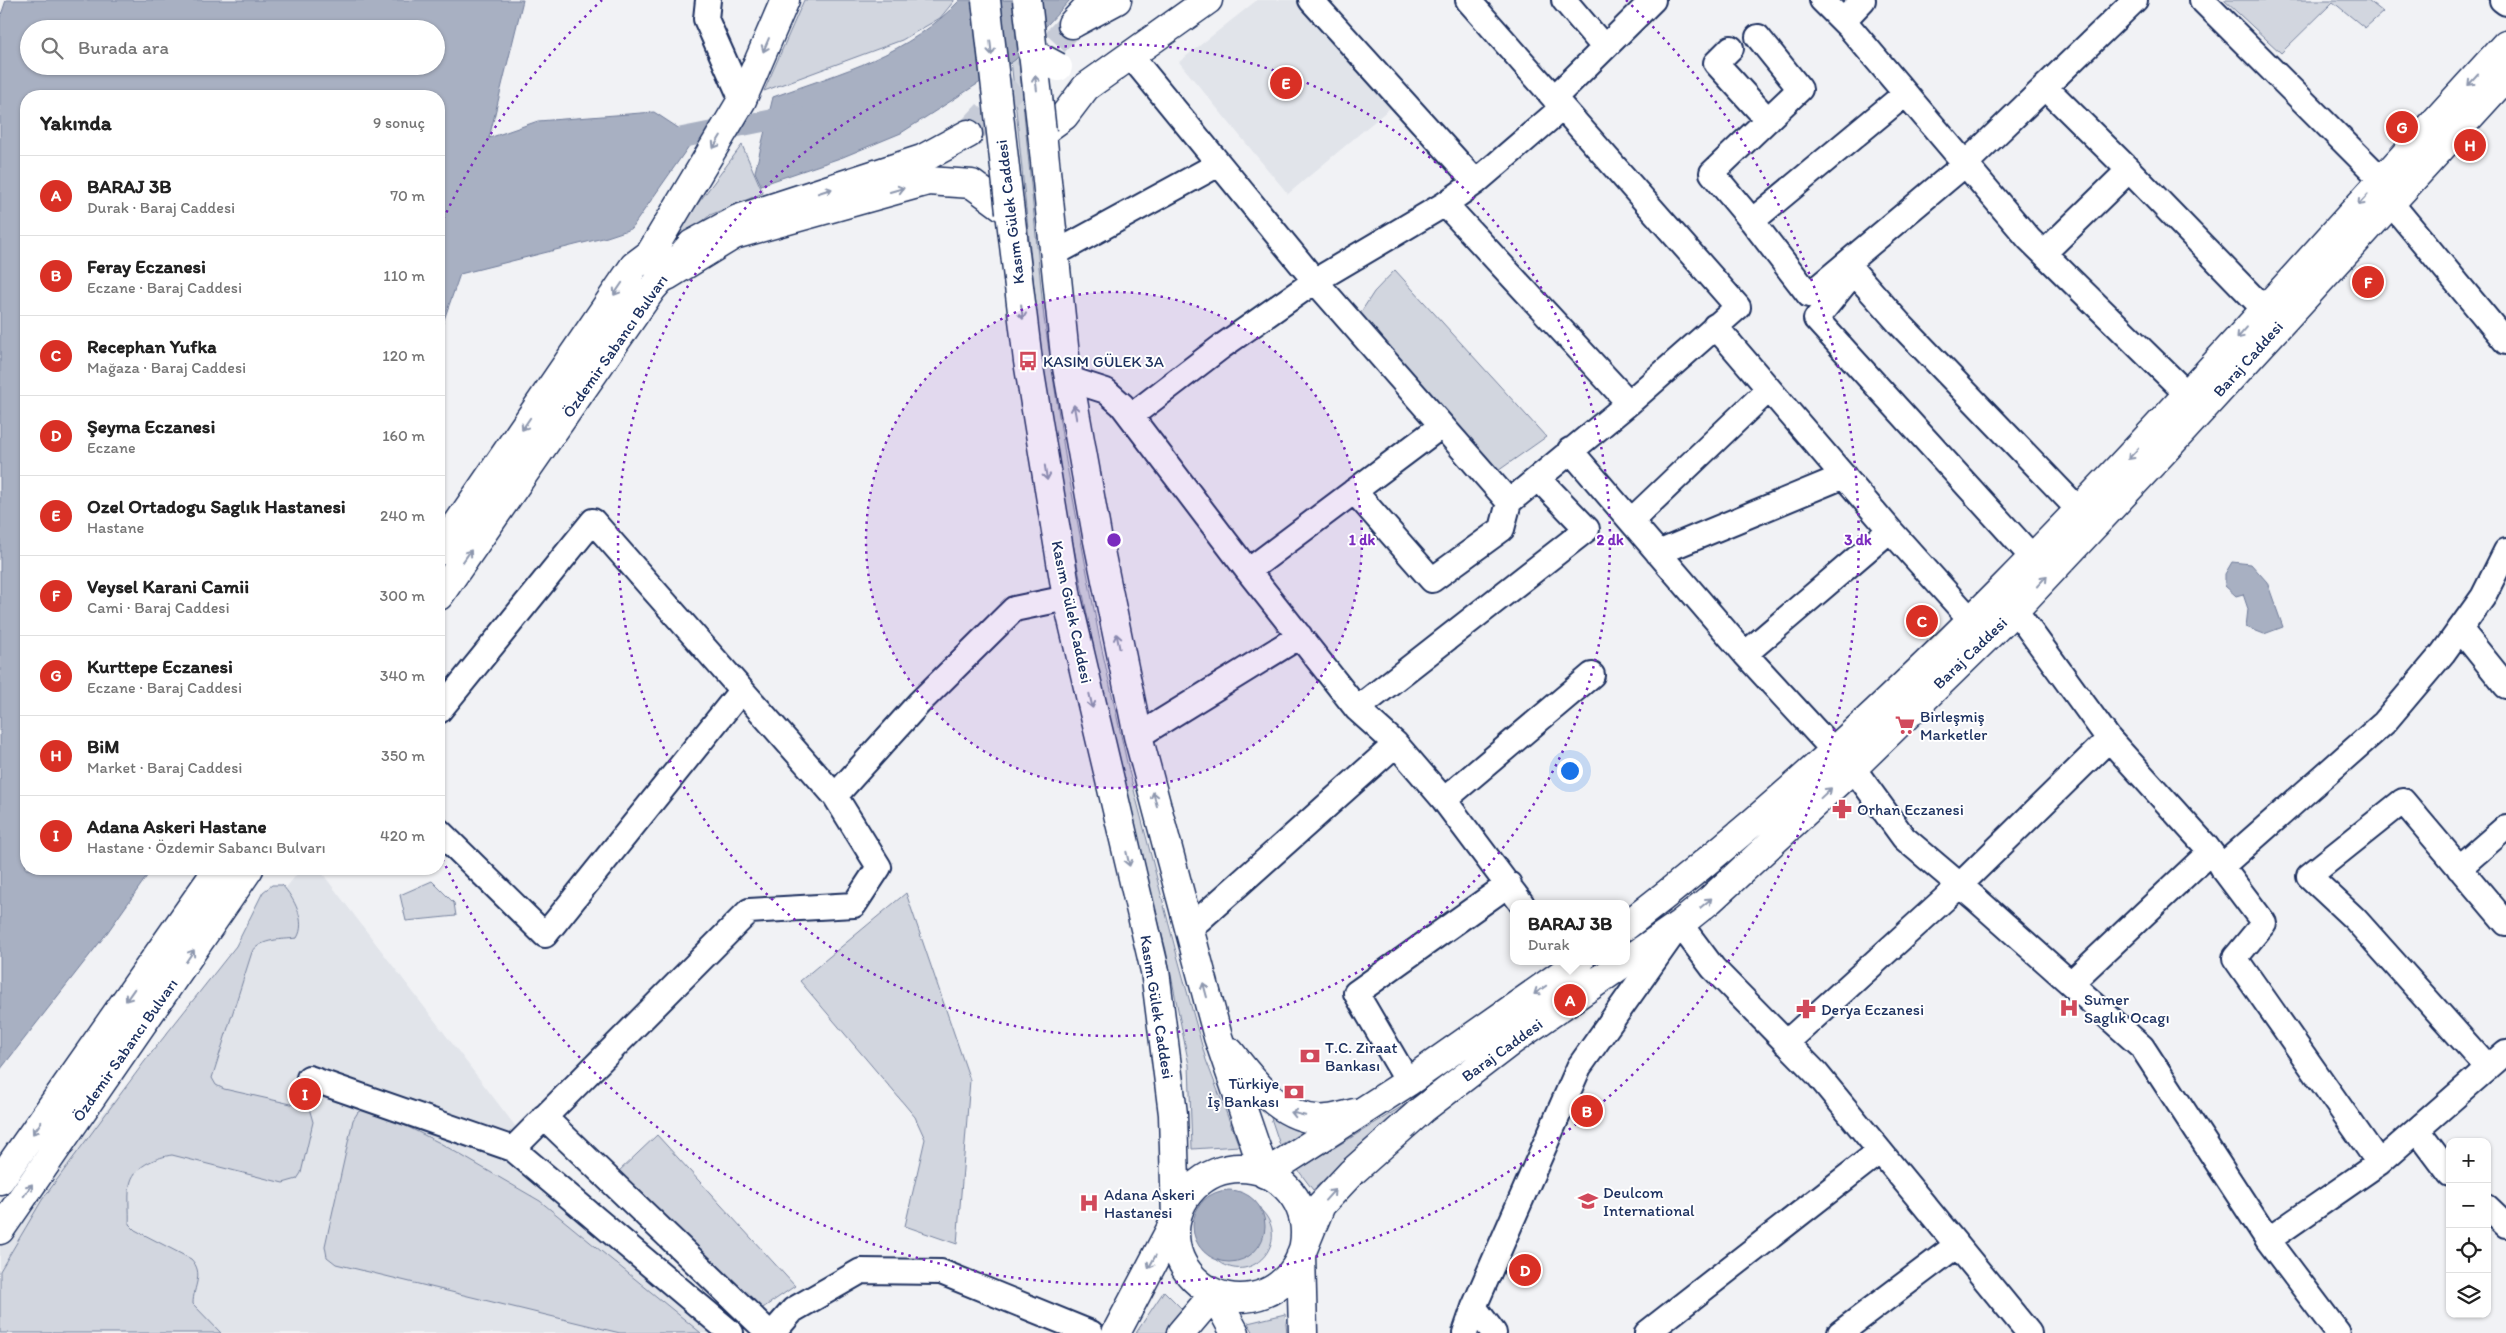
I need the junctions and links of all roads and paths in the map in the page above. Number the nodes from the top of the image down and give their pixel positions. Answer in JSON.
{"nodes":[{"id":1,"x":708,"y":0,"type":"edge"},
{"id":2,"x":784,"y":0,"type":"edge"},
{"id":3,"x":986,"y":0,"type":"edge"},
{"id":4,"x":1027,"y":0,"type":"edge"},
{"id":5,"x":1094,"y":0,"type":"edge"},
{"id":6,"x":1117,"y":0,"type":"edge"},
{"id":7,"x":1208,"y":0,"type":"edge"},
{"id":8,"x":1311,"y":0,"type":"edge"},
{"id":9,"x":1468,"y":0,"type":"edge"},
{"id":10,"x":1564,"y":0,"type":"edge"},
{"id":11,"x":1653,"y":0,"type":"edge"},
{"id":12,"x":1822,"y":0,"type":"edge"},
{"id":13,"x":1863,"y":0,"type":"edge"},
{"id":14,"x":2135,"y":0,"type":"edge"},
{"id":15,"x":2202,"y":0,"type":"edge"},
{"id":16,"x":2502,"y":0,"type":"edge"},
{"id":17,"x":2506,"y":3,"type":"edge"},
{"id":18,"x":1843,"y":21,"type":"junction"},
{"id":19,"x":1758,"y":37,"type":"dead end"},
{"id":20,"x":2506,"y":44,"type":"edge"},
{"id":21,"x":1604,"y":47,"type":"junction"},
{"id":22,"x":1731,"y":48,"type":"dead end"},
{"id":23,"x":1032,"y":53,"type":"junction"},
{"id":24,"x":1130,"y":55,"type":"junction"},
{"id":25,"x":2506,"y":77,"type":"edge"},
{"id":26,"x":1086,"y":87,"type":"junction"},
{"id":27,"x":2045,"y":87,"type":"junction"},
{"id":28,"x":1905,"y":94,"type":"junction"},
{"id":29,"x":742,"y":100,"type":"junction"},
{"id":30,"x":1558,"y":103,"type":"junction"},
{"id":31,"x":1768,"y":120,"type":"junction"},
{"id":32,"x":1042,"y":132,"type":"junction"},
{"id":33,"x":968,"y":134,"type":"tunnel mouth"},
{"id":34,"x":1964,"y":164,"type":"junction"},
{"id":35,"x":1217,"y":165,"type":"junction"},
{"id":36,"x":2129,"y":170,"type":"junction"},
{"id":37,"x":1476,"y":182,"type":"junction"},
{"id":38,"x":2386,"y":190,"type":"junction"},
{"id":39,"x":1445,"y":204,"type":"junction"},
{"id":40,"x":1010,"y":212,"type":"junction"},
{"id":41,"x":1752,"y":221,"type":"junction"},
{"id":42,"x":2044,"y":253,"type":"junction"},
{"id":43,"x":1054,"y":254,"type":"junction"},
{"id":44,"x":1315,"y":281,"type":"junction"},
{"id":45,"x":658,"y":282,"type":"junction"},
{"id":46,"x":2264,"y":309,"type":"junction"},
{"id":47,"x":1715,"y":326,"type":"junction"},
{"id":48,"x":2504,"y":335,"type":"edge"},
{"id":49,"x":1069,"y":379,"type":"junction"},
{"id":50,"x":1769,"y":389,"type":"junction"},
{"id":51,"x":2188,"y":395,"type":"junction"},
{"id":52,"x":1629,"y":403,"type":"junction"},
{"id":53,"x":1131,"y":416,"type":"junction"},
{"id":54,"x":1441,"y":426,"type":"junction"},
{"id":55,"x":1570,"y":450,"type":"junction"},
{"id":56,"x":1844,"y":476,"type":"junction"},
{"id":57,"x":1538,"y":478,"type":"junction"},
{"id":58,"x":1354,"y":492,"type":"junction"},
{"id":59,"x":1509,"y":502,"type":"junction"},
{"id":60,"x":2080,"y":511,"type":"junction"},
{"id":61,"x":1631,"y":521,"type":"junction"},
{"id":62,"x":1890,"y":530,"type":"junction"},
{"id":63,"x":445,"y":542,"type":"edge"},
{"id":64,"x":2506,"y":551,"type":"edge"},
{"id":65,"x":1658,"y":553,"type":"junction"},
{"id":66,"x":2033,"y":558,"type":"junction"},
{"id":67,"x":1248,"y":571,"type":"junction"},
{"id":68,"x":445,"y":587,"type":"edge"},
{"id":69,"x":1067,"y":598,"type":"junction"},
{"id":70,"x":2015,"y":610,"type":"junction"},
{"id":71,"x":1972,"y":621,"type":"junction"},
{"id":72,"x":2460,"y":629,"type":"junction"},
{"id":73,"x":1300,"y":636,"type":"junction"},
{"id":74,"x":1745,"y":654,"type":"junction"},
{"id":75,"x":1592,"y":675,"type":"dead end"},
{"id":76,"x":2506,"y":686,"type":"edge"},
{"id":77,"x":741,"y":691,"type":"junction"},
{"id":78,"x":445,"y":704,"type":"edge"},
{"id":79,"x":1357,"y":709,"type":"junction"},
{"id":80,"x":1138,"y":736,"type":"junction"},
{"id":81,"x":2109,"y":739,"type":"junction"},
{"id":82,"x":1396,"y":744,"type":"junction"},
{"id":83,"x":1844,"y":760,"type":"junction"},
{"id":84,"x":835,"y":796,"type":"junction"},
{"id":85,"x":1444,"y":800,"type":"junction"},
{"id":86,"x":2506,"y":827,"type":"edge"},
{"id":87,"x":445,"y":837,"type":"edge"},
{"id":88,"x":2216,"y":859,"type":"junction"},
{"id":89,"x":2459,"y":868,"type":"junction"},
{"id":90,"x":214,"y":875,"type":"edge"},
{"id":91,"x":246,"y":875,"type":"edge"},
{"id":92,"x":1509,"y":884,"type":"junction"},
{"id":93,"x":1960,"y":885,"type":"junction"},
{"id":94,"x":1519,"y":900,"type":"edge"},
{"id":95,"x":1630,"y":923,"type":"edge"},
{"id":96,"x":2506,"y":923,"type":"edge"},
{"id":97,"x":1680,"y":924,"type":"junction"},
{"id":98,"x":1189,"y":929,"type":"junction"},
{"id":99,"x":1630,"y":959,"type":"edge"},
{"id":100,"x":1569,"y":965,"type":"edge"},
{"id":101,"x":1621,"y":965,"type":"edge"},
{"id":102,"x":2071,"y":983,"type":"junction"},
{"id":103,"x":1218,"y":1037,"type":"junction"},
{"id":104,"x":1786,"y":1043,"type":"junction"},
{"id":105,"x":2506,"y":1052,"type":"edge"},
{"id":106,"x":2488,"y":1068,"type":"junction"},
{"id":107,"x":309,"y":1078,"type":"dead end"},
{"id":108,"x":1408,"y":1082,"type":"junction"},
{"id":109,"x":1363,"y":1111,"type":"junction"},
{"id":110,"x":544,"y":1117,"type":"junction"},
{"id":111,"x":2416,"y":1130,"type":"junction"},
{"id":112,"x":513,"y":1148,"type":"junction"},
{"id":113,"x":1880,"y":1151,"type":"junction"},
{"id":114,"x":2379,"y":1163,"type":"junction"},
{"id":115,"x":2446,"y":1169,"type":"edge"},
{"id":116,"x":1266,"y":1174,"type":"junction"},
{"id":117,"x":0,"y":1180,"type":"edge"},
{"id":118,"x":2491,"y":1211,"type":"edge"},
{"id":119,"x":1176,"y":1219,"type":"junction"},
{"id":120,"x":2506,"y":1225,"type":"edge"},
{"id":121,"x":0,"y":1230,"type":"edge"},
{"id":122,"x":2268,"y":1240,"type":"junction"},
{"id":123,"x":1957,"y":1245,"type":"junction"},
{"id":124,"x":1301,"y":1254,"type":"junction"},
{"id":125,"x":1214,"y":1294,"type":"junction"},
{"id":126,"x":1474,"y":1306,"type":"junction"},
{"id":127,"x":731,"y":1333,"type":"edge"},
{"id":128,"x":768,"y":1333,"type":"edge"},
{"id":129,"x":773,"y":1333,"type":"edge"},
{"id":130,"x":1092,"y":1333,"type":"edge"},
{"id":131,"x":1116,"y":1333,"type":"edge"},
{"id":132,"x":1182,"y":1333,"type":"edge"},
{"id":133,"x":1235,"y":1333,"type":"edge"},
{"id":134,"x":1304,"y":1333,"type":"edge"},
{"id":135,"x":1465,"y":1333,"type":"edge"},
{"id":136,"x":1494,"y":1333,"type":"edge"},
{"id":137,"x":1647,"y":1333,"type":"edge"},
{"id":138,"x":1840,"y":1333,"type":"edge"},
{"id":139,"x":2029,"y":1333,"type":"edge"},
{"id":140,"x":2338,"y":1333,"type":"edge"}],
"edges":[{"from":1,"to":29,"type":"street"},
{"from":2,"to":29,"type":"main road","name":"Özdemir Sabancı Bulvarı","one_way":true},
{"from":3,"to":40,"type":"main road","name":"Kasım Gülek Caddesi","one_way":true,"bridge":true},
{"from":4,"to":23,"type":"main road","bridge":true},
{"from":5,"to":6,"type":"main road"},
{"from":7,"to":24,"type":"main road"},
{"from":8,"to":37,"type":"street"},
{"from":9,"to":30,"type":"street"},
{"from":10,"to":21,"type":"street"},
{"from":11,"to":21,"type":"street"},
{"from":12,"to":18,"type":"street"},
{"from":13,"to":18,"type":"street"},
{"from":14,"to":27,"type":"street"},
{"from":15,"to":38,"type":"street"},
{"from":16,"to":17,"type":"street"},
{"from":18,"to":28,"type":"street"},
{"from":19,"to":31,"type":"street"},
{"from":20,"to":38,"type":"main road","name":"Baraj Caddesi","one_way":true},
{"from":21,"to":30,"type":"street"},
{"from":22,"to":31,"type":"street"},
{"from":23,"to":26,"type":"main road","bridge":true},
{"from":32,"to":23,"type":"main road","one_way":true,"bridge":true},
{"from":24,"to":26,"type":"main road"},
{"from":24,"to":35,"type":"street"},
{"from":25,"to":38,"type":"main road","name":"Baraj Caddesi"},
{"from":26,"to":32,"type":"main road"},
{"from":27,"to":34,"type":"street"},
{"from":27,"to":36,"type":"street"},
{"from":28,"to":34,"type":"street"},
{"from":28,"to":41,"type":"street"},
{"from":29,"to":63,"type":"main road","name":"Özdemir Sabancı Bulvarı","one_way":true},
{"from":30,"to":37,"type":"street"},
{"from":30,"to":47,"type":"street"},
{"from":31,"to":41,"type":"street"},
{"from":32,"to":43,"type":"main road"},
{"from":45,"to":33,"type":"main road","name":"Özdemir Sabancı Bulvarı","one_way":true},
{"from":34,"to":41,"type":"street"},
{"from":34,"to":42,"type":"street"},
{"from":35,"to":43,"type":"street"},
{"from":35,"to":44,"type":"street"},
{"from":36,"to":42,"type":"street"},
{"from":36,"to":46,"type":"street"},
{"from":37,"to":39,"type":"street"},
{"from":38,"to":46,"type":"main road","name":"Baraj Caddesi","one_way":true},
{"from":38,"to":48,"type":"street"},
{"from":70,"to":38,"type":"main road","name":"Baraj Caddesi","one_way":true},
{"from":39,"to":44,"type":"street"},
{"from":39,"to":52,"type":"street"},
{"from":45,"to":40,"type":"main road","one_way":true},
{"from":40,"to":69,"type":"main road","name":"Kasım Gülek Caddesi","one_way":true},
{"from":42,"to":51,"type":"street"},
{"from":43,"to":49,"type":"main road"},
{"from":44,"to":53,"type":"street"},
{"from":44,"to":54,"type":"street"},
{"from":68,"to":45,"type":"main road","name":"Özdemir Sabancı Bulvarı","one_way":true},
{"from":46,"to":51,"type":"main road","name":"Baraj Caddesi","one_way":true},
{"from":47,"to":50,"type":"street"},
{"from":47,"to":52,"type":"street"},
{"from":49,"to":53,"type":"street"},
{"from":80,"to":49,"type":"main road","one_way":true},
{"from":50,"to":56,"type":"street"},
{"from":50,"to":61,"type":"street"},
{"from":51,"to":60,"type":"main road","name":"Baraj Caddesi","one_way":true},
{"from":52,"to":55,"type":"street"},
{"from":53,"to":67,"type":"street"},
{"from":54,"to":58,"type":"street"},
{"from":54,"to":59,"type":"street"},
{"from":55,"to":57,"type":"street"},
{"from":55,"to":61,"type":"street"},
{"from":56,"to":62,"type":"street"},
{"from":56,"to":65,"type":"street"},
{"from":57,"to":59,"type":"street"},
{"from":57,"to":79,"type":"street"},
{"from":58,"to":59,"type":"street"},
{"from":58,"to":67,"type":"street"},
{"from":60,"to":66,"type":"main road","name":"Baraj Caddesi"},
{"from":60,"to":66,"type":"street"},
{"from":61,"to":65,"type":"street"},
{"from":62,"to":71,"type":"street"},
{"from":62,"to":74,"type":"street"},
{"from":64,"to":72,"type":"street"},
{"from":65,"to":74,"type":"street"},
{"from":66,"to":71,"type":"main road","name":"Baraj Caddesi"},
{"from":67,"to":73,"type":"street"},
{"from":69,"to":84,"type":"street"},
{"from":69,"to":119,"type":"main road","name":"Kasım Gülek Caddesi","one_way":true},
{"from":70,"to":81,"type":"street"},
{"from":70,"to":83,"type":"main road","name":"Baraj Caddesi"},
{"from":71,"to":83,"type":"main road","name":"Baraj Caddesi"},
{"from":72,"to":76,"type":"street"},
{"from":72,"to":88,"type":"street"},
{"from":73,"to":79,"type":"street"},
{"from":73,"to":80,"type":"street"},
{"from":74,"to":83,"type":"street"},
{"from":75,"to":85,"type":"street"},
{"from":77,"to":78,"type":"street"},
{"from":77,"to":84,"type":"street"},
{"from":77,"to":87,"type":"street"},
{"from":79,"to":82,"type":"street"},
{"from":98,"to":80,"type":"main road","one_way":true},
{"from":81,"to":88,"type":"street"},
{"from":81,"to":93,"type":"street"},
{"from":82,"to":85,"type":"street"},
{"from":82,"to":98,"type":"street"},
{"from":83,"to":93,"type":"street"},
{"from":83,"to":95,"type":"main road","name":"Baraj Caddesi"},
{"from":97,"to":83,"type":"main road","name":"Baraj Caddesi","one_way":true},
{"from":84,"to":110,"type":"street"},
{"from":85,"to":92,"type":"street"},
{"from":86,"to":89,"type":"street"},
{"from":88,"to":102,"type":"street"},
{"from":88,"to":114,"type":"street"},
{"from":89,"to":96,"type":"street"},
{"from":89,"to":106,"type":"street"},
{"from":90,"to":117,"type":"main road","name":"Özdemir Sabancı Bulvarı","one_way":true},
{"from":121,"to":91,"type":"main road","name":"Özdemir Sabancı Bulvarı","one_way":true},
{"from":92,"to":94,"type":"street"},
{"from":92,"to":108,"type":"street"},
{"from":93,"to":102,"type":"street"},
{"from":93,"to":104,"type":"street"},
{"from":99,"to":97,"type":"main road","name":"Baraj Caddesi","one_way":true},
{"from":97,"to":104,"type":"street"},
{"from":97,"to":126,"type":"street"},
{"from":103,"to":98,"type":"main road","one_way":true},
{"from":100,"to":108,"type":"main road","name":"Baraj Caddesi","one_way":true},
{"from":124,"to":101,"type":"main road","name":"Baraj Caddesi","one_way":true},
{"from":102,"to":122,"type":"street"},
{"from":109,"to":103,"type":"main road","one_way":true},
{"from":103,"to":116,"type":"main road"},
{"from":104,"to":113,"type":"street"},
{"from":105,"to":106,"type":"street"},
{"from":106,"to":111,"type":"street"},
{"from":107,"to":112,"type":"street"},
{"from":108,"to":109,"type":"main road","name":"Baraj Caddesi"},
{"from":109,"to":116,"type":"main road","name":"Baraj Caddesi"},
{"from":110,"to":112,"type":"street"},
{"from":110,"to":128,"type":"street"},
{"from":111,"to":114,"type":"street"},
{"from":111,"to":115,"type":"street"},
{"from":112,"to":127,"type":"street"},
{"from":113,"to":123,"type":"street"},
{"from":113,"to":137,"type":"street"},
{"from":114,"to":122,"type":"street"},
{"from":116,"to":119,"type":"main road"},
{"from":116,"to":124,"type":"main road"},
{"from":118,"to":120,"type":"street"},
{"from":119,"to":125,"type":"main road"},
{"from":119,"to":131,"type":"main road","one_way":true},
{"from":122,"to":140,"type":"street"},
{"from":123,"to":138,"type":"street"},
{"from":123,"to":139,"type":"street"},
{"from":124,"to":125,"type":"main road"},
{"from":124,"to":134,"type":"main road"},
{"from":125,"to":132,"type":"main road"},
{"from":125,"to":133,"type":"main road"},
{"from":126,"to":135,"type":"street"},
{"from":126,"to":136,"type":"street"},
{"from":129,"to":130,"type":"street"}]}
